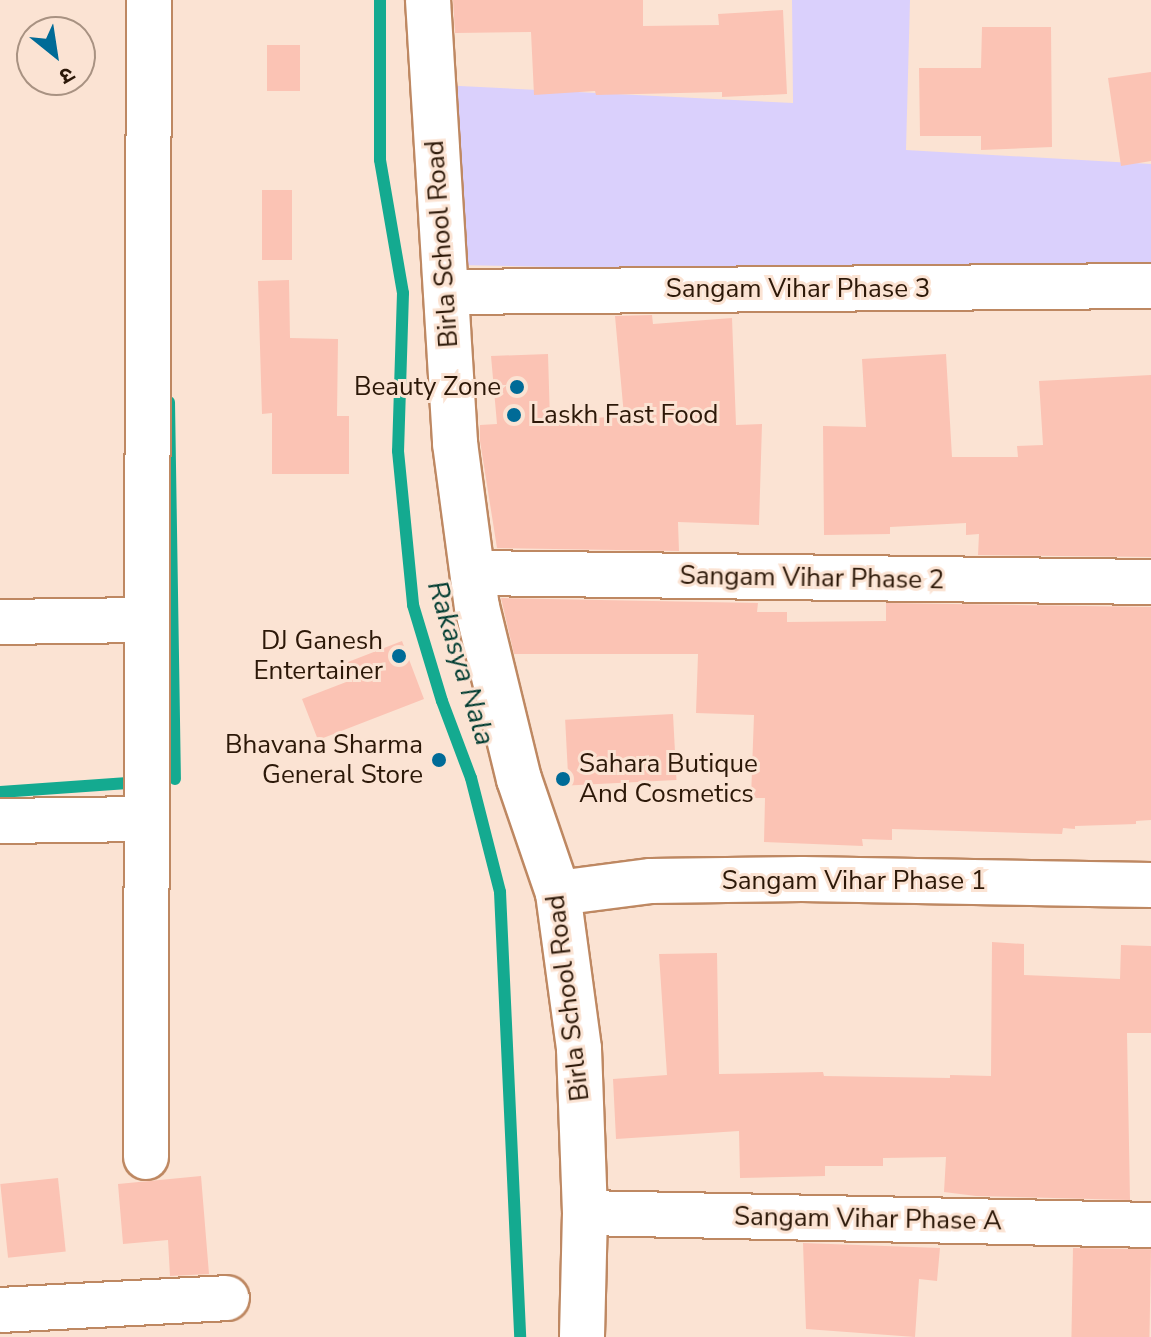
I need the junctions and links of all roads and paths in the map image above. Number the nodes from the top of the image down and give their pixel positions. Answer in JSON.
{"nodes":[{"id":1,"x":149,"y":0,"type":"edge"},
{"id":2,"x":428,"y":0,"type":"edge"},
{"id":3,"x":1151,"y":286,"type":"edge"},
{"id":4,"x":446,"y":292,"type":"junction"},
{"id":5,"x":473,"y":573,"type":"junction"},
{"id":6,"x":1151,"y":582,"type":"edge"},
{"id":7,"x":147,"y":620,"type":"junction"},
{"id":8,"x":0,"y":622,"type":"edge"},
{"id":9,"x":146,"y":819,"type":"junction"},
{"id":10,"x":0,"y":821,"type":"edge"},
{"id":11,"x":1151,"y":885,"type":"edge"},
{"id":12,"x":558,"y":893,"type":"junction"},
{"id":13,"x":146,"y":1157,"type":"dead end"},
{"id":14,"x":585,"y":1213,"type":"junction"},
{"id":15,"x":1151,"y":1225,"type":"edge"},
{"id":16,"x":227,"y":1298,"type":"dead end"},
{"id":17,"x":0,"y":1310,"type":"edge"},
{"id":18,"x":582,"y":1337,"type":"edge"}],
"edges":[{"from":1,"to":7,"type":"street"},
{"from":2,"to":4,"type":"street","name":"Birla School Road"},
{"from":3,"to":4,"type":"street","name":"Sangam Vihar Phase 3"},
{"from":4,"to":5,"type":"street","name":"Birla School Road"},
{"from":5,"to":6,"type":"street","name":"Sangam Vihar Phase 2"},
{"from":5,"to":12,"type":"street","name":"Birla School Road"},
{"from":7,"to":8,"type":"street"},
{"from":7,"to":9,"type":"street"},
{"from":9,"to":10,"type":"street"},
{"from":9,"to":13,"type":"street"},
{"from":11,"to":12,"type":"street","name":"Sangam Vihar Phase 1"},
{"from":12,"to":14,"type":"street","name":"Birla School Road"},
{"from":14,"to":15,"type":"street","name":"Sangam Vihar Phase A"},
{"from":14,"to":18,"type":"street","name":"Birla School Road"},
{"from":16,"to":17,"type":"street"}]}
